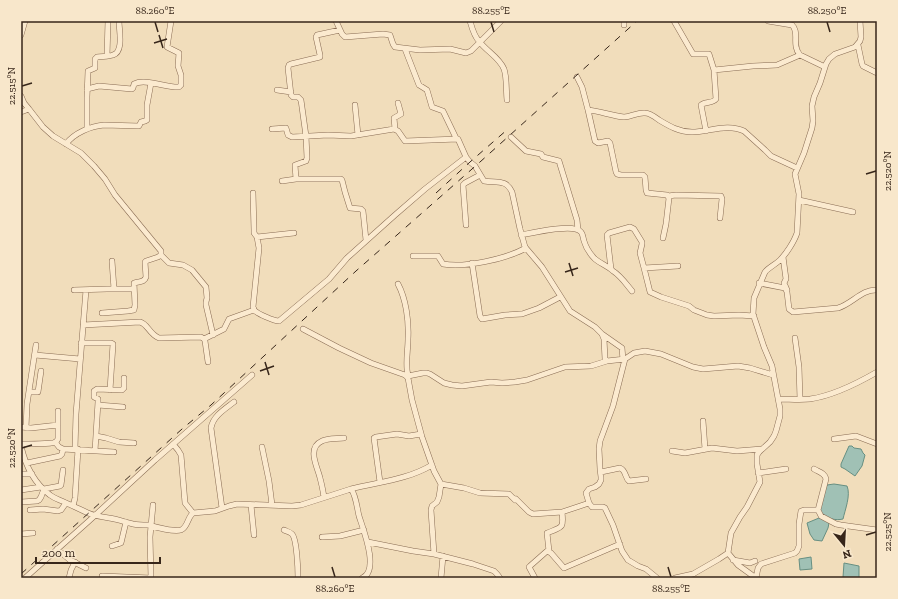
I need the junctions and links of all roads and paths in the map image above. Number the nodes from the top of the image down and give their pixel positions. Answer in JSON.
{"nodes":[{"id":1,"x":25,"y":21,"type":"edge"},
{"id":2,"x":108,"y":21,"type":"edge"},
{"id":3,"x":119,"y":21,"type":"edge"},
{"id":4,"x":171,"y":21,"type":"edge"},
{"id":5,"x":336,"y":21,"type":"edge"},
{"id":6,"x":470,"y":21,"type":"edge"},
{"id":7,"x":501,"y":21,"type":"edge"},
{"id":8,"x":674,"y":21,"type":"edge"},
{"id":9,"x":768,"y":21,"type":"edge"},
{"id":10,"x":860,"y":21,"type":"edge"},
{"id":11,"x":780,"y":22,"type":"edge"},
{"id":12,"x":340,"y":30,"type":"junction"},
{"id":13,"x":21,"y":35,"type":"edge"},
{"id":14,"x":480,"y":42,"type":"junction"},
{"id":15,"x":858,"y":45,"type":"junction"},
{"id":16,"x":405,"y":48,"type":"junction"},
{"id":17,"x":800,"y":55,"type":"junction"},
{"id":18,"x":107,"y":56,"type":"junction"},
{"id":19,"x":825,"y":66,"type":"junction"},
{"id":20,"x":714,"y":70,"type":"junction"},
{"id":21,"x":877,"y":73,"type":"edge"},
{"id":22,"x":577,"y":77,"type":"dead end"},
{"id":23,"x":151,"y":83,"type":"junction"},
{"id":24,"x":87,"y":89,"type":"junction"},
{"id":25,"x":277,"y":90,"type":"dead end"},
{"id":26,"x":291,"y":92,"type":"junction"},
{"id":27,"x":21,"y":96,"type":"edge"},
{"id":28,"x":507,"y":100,"type":"dead end"},
{"id":29,"x":398,"y":103,"type":"dead end"},
{"id":30,"x":355,"y":105,"type":"dead end"},
{"id":31,"x":29,"y":110,"type":"junction"},
{"id":32,"x":588,"y":110,"type":"junction"},
{"id":33,"x":21,"y":112,"type":"edge"},
{"id":34,"x":87,"y":129,"type":"junction"},
{"id":35,"x":272,"y":129,"type":"dead end"},
{"id":36,"x":395,"y":129,"type":"junction"},
{"id":37,"x":706,"y":131,"type":"junction"},
{"id":38,"x":358,"y":135,"type":"junction"},
{"id":39,"x":306,"y":136,"type":"junction"},
{"id":40,"x":511,"y":137,"type":"dead end"},
{"id":41,"x":456,"y":138,"type":"junction"},
{"id":42,"x":66,"y":144,"type":"junction"},
{"id":43,"x":466,"y":157,"type":"junction"},
{"id":44,"x":797,"y":168,"type":"junction"},
{"id":45,"x":480,"y":175,"type":"junction"},
{"id":46,"x":296,"y":179,"type":"junction"},
{"id":47,"x":282,"y":181,"type":"dead end"},
{"id":48,"x":253,"y":193,"type":"dead end"},
{"id":49,"x":668,"y":196,"type":"junction"},
{"id":50,"x":799,"y":200,"type":"junction"},
{"id":51,"x":853,"y":212,"type":"dead end"},
{"id":52,"x":720,"y":218,"type":"dead end"},
{"id":53,"x":466,"y":225,"type":"dead end"},
{"id":54,"x":578,"y":230,"type":"junction"},
{"id":55,"x":294,"y":233,"type":"dead end"},
{"id":56,"x":521,"y":235,"type":"junction"},
{"id":57,"x":257,"y":238,"type":"junction"},
{"id":58,"x":663,"y":238,"type":"dead end"},
{"id":59,"x":366,"y":240,"type":"junction"},
{"id":60,"x":521,"y":251,"type":"junction"},
{"id":61,"x":161,"y":255,"type":"junction"},
{"id":62,"x":413,"y":256,"type":"dead end"},
{"id":63,"x":783,"y":257,"type":"junction"},
{"id":64,"x":112,"y":262,"type":"dead end"},
{"id":65,"x":472,"y":263,"type":"junction"},
{"id":66,"x":678,"y":266,"type":"dead end"},
{"id":67,"x":644,"y":268,"type":"junction"},
{"id":68,"x":611,"y":269,"type":"junction"},
{"id":69,"x":398,"y":284,"type":"dead end"},
{"id":70,"x":759,"y":284,"type":"junction"},
{"id":71,"x":114,"y":289,"type":"junction"},
{"id":72,"x":134,"y":289,"type":"junction"},
{"id":73,"x":74,"y":290,"type":"dead end"},
{"id":74,"x":86,"y":290,"type":"junction"},
{"id":75,"x":786,"y":290,"type":"junction"},
{"id":76,"x":877,"y":290,"type":"edge"},
{"id":77,"x":632,"y":291,"type":"dead end"},
{"id":78,"x":557,"y":298,"type":"junction"},
{"id":79,"x":254,"y":310,"type":"junction"},
{"id":80,"x":102,"y":313,"type":"dead end"},
{"id":81,"x":754,"y":316,"type":"junction"},
{"id":82,"x":83,"y":325,"type":"junction"},
{"id":83,"x":303,"y":330,"type":"dead end"},
{"id":84,"x":602,"y":334,"type":"junction"},
{"id":85,"x":213,"y":335,"type":"junction"},
{"id":86,"x":795,"y":338,"type":"dead end"},
{"id":87,"x":204,"y":339,"type":"junction"},
{"id":88,"x":81,"y":343,"type":"junction"},
{"id":89,"x":36,"y":345,"type":"dead end"},
{"id":90,"x":35,"y":355,"type":"junction"},
{"id":91,"x":80,"y":359,"type":"junction"},
{"id":92,"x":624,"y":360,"type":"junction"},
{"id":93,"x":607,"y":361,"type":"junction"},
{"id":94,"x":208,"y":362,"type":"dead end"},
{"id":95,"x":41,"y":371,"type":"dead end"},
{"id":96,"x":877,"y":372,"type":"edge"},
{"id":97,"x":252,"y":375,"type":"dead end"},
{"id":98,"x":773,"y":375,"type":"junction"},
{"id":99,"x":408,"y":376,"type":"junction"},
{"id":100,"x":124,"y":378,"type":"dead end"},
{"id":101,"x":110,"y":390,"type":"junction"},
{"id":102,"x":29,"y":392,"type":"junction"},
{"id":103,"x":778,"y":399,"type":"junction"},
{"id":104,"x":800,"y":399,"type":"junction"},
{"id":105,"x":234,"y":402,"type":"dead end"},
{"id":106,"x":98,"y":405,"type":"junction"},
{"id":107,"x":123,"y":407,"type":"dead end"},
{"id":108,"x":58,"y":411,"type":"dead end"},
{"id":109,"x":703,"y":421,"type":"dead end"},
{"id":110,"x":58,"y":426,"type":"junction"},
{"id":111,"x":24,"y":427,"type":"edge"},
{"id":112,"x":421,"y":434,"type":"junction"},
{"id":113,"x":96,"y":436,"type":"junction"},
{"id":114,"x":344,"y":438,"type":"dead end"},
{"id":115,"x":834,"y":439,"type":"dead end"},
{"id":116,"x":55,"y":442,"type":"junction"},
{"id":117,"x":134,"y":443,"type":"dead end"},
{"id":118,"x":173,"y":444,"type":"junction"},
{"id":119,"x":877,"y":444,"type":"edge"},
{"id":120,"x":21,"y":445,"type":"edge"},
{"id":121,"x":262,"y":447,"type":"dead end"},
{"id":122,"x":762,"y":448,"type":"junction"},
{"id":123,"x":63,"y":449,"type":"junction"},
{"id":124,"x":77,"y":449,"type":"junction"},
{"id":125,"x":705,"y":449,"type":"junction"},
{"id":126,"x":95,"y":451,"type":"junction"},
{"id":127,"x":672,"y":451,"type":"dead end"},
{"id":128,"x":114,"y":452,"type":"dead end"},
{"id":129,"x":24,"y":460,"type":"edge"},
{"id":130,"x":432,"y":465,"type":"junction"},
{"id":131,"x":786,"y":469,"type":"dead end"},
{"id":132,"x":814,"y":469,"type":"dead end"},
{"id":133,"x":63,"y":470,"type":"dead end"},
{"id":134,"x":601,"y":472,"type":"junction"},
{"id":135,"x":758,"y":473,"type":"junction"},
{"id":136,"x":21,"y":474,"type":"edge"},
{"id":137,"x":32,"y":474,"type":"junction"},
{"id":138,"x":646,"y":479,"type":"dead end"},
{"id":139,"x":380,"y":482,"type":"junction"},
{"id":140,"x":441,"y":484,"type":"junction"},
{"id":141,"x":43,"y":488,"type":"junction"},
{"id":142,"x":351,"y":489,"type":"junction"},
{"id":143,"x":21,"y":490,"type":"edge"},
{"id":144,"x":324,"y":497,"type":"junction"},
{"id":145,"x":21,"y":502,"type":"edge"},
{"id":146,"x":66,"y":503,"type":"junction"},
{"id":147,"x":589,"y":503,"type":"junction"},
{"id":148,"x":251,"y":504,"type":"junction"},
{"id":149,"x":153,"y":505,"type":"dead end"},
{"id":150,"x":272,"y":505,"type":"junction"},
{"id":151,"x":73,"y":506,"type":"junction"},
{"id":152,"x":222,"y":508,"type":"junction"},
{"id":153,"x":30,"y":510,"type":"dead end"},
{"id":154,"x":818,"y":510,"type":"junction"},
{"id":155,"x":562,"y":512,"type":"junction"},
{"id":156,"x":193,"y":514,"type":"junction"},
{"id":157,"x":95,"y":515,"type":"junction"},
{"id":158,"x":126,"y":522,"type":"junction"},
{"id":159,"x":151,"y":526,"type":"junction"},
{"id":160,"x":284,"y":530,"type":"dead end"},
{"id":161,"x":364,"y":530,"type":"junction"},
{"id":162,"x":877,"y":530,"type":"edge"},
{"id":163,"x":33,"y":533,"type":"dead end"},
{"id":164,"x":21,"y":534,"type":"edge"},
{"id":165,"x":254,"y":535,"type":"dead end"},
{"id":166,"x":322,"y":538,"type":"dead end"},
{"id":167,"x":368,"y":542,"type":"junction"},
{"id":168,"x":620,"y":544,"type":"junction"},
{"id":169,"x":112,"y":546,"type":"dead end"},
{"id":170,"x":57,"y":549,"type":"junction"},
{"id":171,"x":547,"y":552,"type":"junction"},
{"id":172,"x":728,"y":553,"type":"junction"},
{"id":173,"x":434,"y":554,"type":"junction"},
{"id":174,"x":442,"y":556,"type":"junction"},
{"id":175,"x":733,"y":560,"type":"junction"},
{"id":176,"x":755,"y":561,"type":"dead end"},
{"id":177,"x":74,"y":562,"type":"junction"},
{"id":178,"x":86,"y":568,"type":"dead end"},
{"id":179,"x":102,"y":576,"type":"dead end"},
{"id":180,"x":25,"y":578,"type":"edge"},
{"id":181,"x":69,"y":578,"type":"edge"},
{"id":182,"x":150,"y":578,"type":"edge"},
{"id":183,"x":298,"y":578,"type":"edge"},
{"id":184,"x":363,"y":578,"type":"edge"},
{"id":185,"x":441,"y":578,"type":"edge"},
{"id":186,"x":500,"y":578,"type":"edge"},
{"id":187,"x":535,"y":578,"type":"edge"},
{"id":188,"x":657,"y":578,"type":"edge"},
{"id":189,"x":675,"y":578,"type":"edge"},
{"id":190,"x":756,"y":578,"type":"edge"}],
"edges":[{"from":1,"to":13,"type":"street"},
{"from":2,"to":18,"type":"street"},
{"from":3,"to":18,"type":"street"},
{"from":4,"to":23,"type":"street"},
{"from":5,"to":12,"type":"street"},
{"from":6,"to":14,"type":"street"},
{"from":7,"to":14,"type":"street"},
{"from":8,"to":20,"type":"street"},
{"from":9,"to":11,"type":"street"},
{"from":10,"to":15,"type":"street"},
{"from":11,"to":17,"type":"street"},
{"from":12,"to":16,"type":"street"},
{"from":12,"to":26,"type":"street"},
{"from":14,"to":16,"type":"street"},
{"from":14,"to":28,"type":"street"},
{"from":15,"to":19,"type":"street"},
{"from":15,"to":21,"type":"street"},
{"from":16,"to":41,"type":"street"},
{"from":17,"to":19,"type":"street"},
{"from":17,"to":20,"type":"street"},
{"from":18,"to":24,"type":"street"},
{"from":19,"to":44,"type":"street"},
{"from":20,"to":37,"type":"street"},
{"from":22,"to":32,"type":"street"},
{"from":23,"to":24,"type":"street"},
{"from":23,"to":34,"type":"street"},
{"from":24,"to":34,"type":"street"},
{"from":25,"to":26,"type":"street"},
{"from":26,"to":39,"type":"street"},
{"from":27,"to":31,"type":"street"},
{"from":29,"to":36,"type":"street"},
{"from":30,"to":38,"type":"street"},
{"from":31,"to":33,"type":"street"},
{"from":31,"to":42,"type":"street"},
{"from":32,"to":37,"type":"street"},
{"from":32,"to":49,"type":"street"},
{"from":34,"to":42,"type":"street"},
{"from":35,"to":39,"type":"street"},
{"from":36,"to":38,"type":"street"},
{"from":36,"to":41,"type":"street"},
{"from":37,"to":44,"type":"street"},
{"from":38,"to":39,"type":"street"},
{"from":39,"to":46,"type":"street"},
{"from":40,"to":54,"type":"street"},
{"from":41,"to":43,"type":"street"},
{"from":42,"to":61,"type":"street"},
{"from":43,"to":45,"type":"street"},
{"from":43,"to":59,"type":"street"},
{"from":44,"to":50,"type":"street"},
{"from":45,"to":53,"type":"street"},
{"from":45,"to":56,"type":"street"},
{"from":46,"to":47,"type":"street"},
{"from":46,"to":59,"type":"street"},
{"from":48,"to":57,"type":"street"},
{"from":49,"to":52,"type":"street"},
{"from":49,"to":58,"type":"street"},
{"from":50,"to":51,"type":"street"},
{"from":50,"to":63,"type":"street"},
{"from":54,"to":56,"type":"street"},
{"from":54,"to":68,"type":"street"},
{"from":55,"to":57,"type":"street"},
{"from":56,"to":60,"type":"street"},
{"from":57,"to":79,"type":"street"},
{"from":59,"to":79,"type":"street"},
{"from":60,"to":65,"type":"street"},
{"from":60,"to":78,"type":"street"},
{"from":61,"to":72,"type":"street"},
{"from":61,"to":85,"type":"street"},
{"from":62,"to":65,"type":"street"},
{"from":63,"to":70,"type":"street"},
{"from":63,"to":75,"type":"street"},
{"from":64,"to":71,"type":"street"},
{"from":65,"to":78,"type":"street"},
{"from":66,"to":67,"type":"street"},
{"from":67,"to":68,"type":"street"},
{"from":67,"to":81,"type":"street"},
{"from":68,"to":77,"type":"street"},
{"from":69,"to":99,"type":"street"},
{"from":70,"to":75,"type":"street"},
{"from":70,"to":81,"type":"street"},
{"from":71,"to":72,"type":"street"},
{"from":71,"to":74,"type":"street"},
{"from":72,"to":80,"type":"street"},
{"from":73,"to":74,"type":"street"},
{"from":74,"to":82,"type":"street"},
{"from":75,"to":76,"type":"street"},
{"from":78,"to":84,"type":"street"},
{"from":79,"to":85,"type":"street"},
{"from":81,"to":98,"type":"street"},
{"from":82,"to":87,"type":"street"},
{"from":82,"to":88,"type":"street"},
{"from":83,"to":99,"type":"street"},
{"from":84,"to":92,"type":"street"},
{"from":84,"to":93,"type":"street"},
{"from":85,"to":87,"type":"street"},
{"from":86,"to":104,"type":"street"},
{"from":87,"to":94,"type":"street"},
{"from":88,"to":91,"type":"street"},
{"from":88,"to":101,"type":"street"},
{"from":89,"to":90,"type":"street"},
{"from":90,"to":91,"type":"street"},
{"from":90,"to":102,"type":"street"},
{"from":91,"to":124,"type":"street"},
{"from":92,"to":93,"type":"street"},
{"from":92,"to":98,"type":"street"},
{"from":92,"to":134,"type":"street"},
{"from":93,"to":99,"type":"street"},
{"from":95,"to":102,"type":"street"},
{"from":96,"to":104,"type":"street"},
{"from":97,"to":118,"type":"street"},
{"from":98,"to":103,"type":"street"},
{"from":99,"to":112,"type":"street"},
{"from":100,"to":101,"type":"street"},
{"from":101,"to":106,"type":"street"},
{"from":102,"to":111,"type":"street"},
{"from":103,"to":104,"type":"street"},
{"from":103,"to":122,"type":"street"},
{"from":105,"to":152,"type":"street"},
{"from":106,"to":107,"type":"street"},
{"from":106,"to":113,"type":"street"},
{"from":108,"to":110,"type":"street"},
{"from":109,"to":125,"type":"street"},
{"from":110,"to":111,"type":"street"},
{"from":110,"to":116,"type":"street"},
{"from":112,"to":130,"type":"street"},
{"from":112,"to":139,"type":"street"},
{"from":113,"to":117,"type":"street"},
{"from":113,"to":126,"type":"street"},
{"from":114,"to":144,"type":"street"},
{"from":115,"to":119,"type":"street"},
{"from":116,"to":120,"type":"street"},
{"from":116,"to":123,"type":"street"},
{"from":118,"to":156,"type":"street"},
{"from":118,"to":157,"type":"street"},
{"from":120,"to":129,"type":"street"},
{"from":121,"to":150,"type":"street"},
{"from":122,"to":125,"type":"street"},
{"from":122,"to":135,"type":"street"},
{"from":123,"to":124,"type":"street"},
{"from":123,"to":129,"type":"street"},
{"from":124,"to":126,"type":"street"},
{"from":124,"to":151,"type":"street"},
{"from":125,"to":127,"type":"street"},
{"from":126,"to":128,"type":"street"},
{"from":129,"to":137,"type":"street"},
{"from":130,"to":139,"type":"street"},
{"from":130,"to":140,"type":"street"},
{"from":131,"to":135,"type":"street"},
{"from":132,"to":154,"type":"street"},
{"from":133,"to":141,"type":"street"},
{"from":134,"to":138,"type":"street"},
{"from":134,"to":147,"type":"street"},
{"from":135,"to":172,"type":"street"},
{"from":136,"to":137,"type":"street"},
{"from":137,"to":141,"type":"street"},
{"from":139,"to":142,"type":"street"},
{"from":140,"to":155,"type":"street"},
{"from":140,"to":173,"type":"street"},
{"from":141,"to":143,"type":"street"},
{"from":141,"to":145,"type":"street"},
{"from":141,"to":146,"type":"street"},
{"from":142,"to":144,"type":"street"},
{"from":142,"to":161,"type":"street"},
{"from":144,"to":150,"type":"street"},
{"from":146,"to":151,"type":"street"},
{"from":146,"to":153,"type":"street"},
{"from":147,"to":155,"type":"street"},
{"from":147,"to":168,"type":"street"},
{"from":148,"to":150,"type":"street"},
{"from":148,"to":152,"type":"street"},
{"from":148,"to":165,"type":"street"},
{"from":149,"to":159,"type":"street"},
{"from":151,"to":157,"type":"street"},
{"from":152,"to":156,"type":"street"},
{"from":154,"to":162,"type":"street"},
{"from":154,"to":190,"type":"street"},
{"from":155,"to":171,"type":"street"},
{"from":156,"to":159,"type":"street"},
{"from":157,"to":158,"type":"street"},
{"from":157,"to":170,"type":"street"},
{"from":158,"to":159,"type":"street"},
{"from":158,"to":169,"type":"street"},
{"from":159,"to":182,"type":"street"},
{"from":160,"to":183,"type":"street"},
{"from":161,"to":166,"type":"street"},
{"from":161,"to":167,"type":"street"},
{"from":163,"to":164,"type":"street"},
{"from":167,"to":173,"type":"street"},
{"from":167,"to":184,"type":"street"},
{"from":168,"to":171,"type":"street"},
{"from":168,"to":188,"type":"street"},
{"from":170,"to":177,"type":"street"},
{"from":170,"to":180,"type":"street"},
{"from":171,"to":187,"type":"street"},
{"from":172,"to":175,"type":"street"},
{"from":172,"to":189,"type":"street"},
{"from":173,"to":174,"type":"street"},
{"from":174,"to":185,"type":"street"},
{"from":174,"to":186,"type":"street"},
{"from":175,"to":176,"type":"street"},
{"from":175,"to":190,"type":"street"},
{"from":177,"to":178,"type":"street"},
{"from":177,"to":181,"type":"street"},
{"from":179,"to":182,"type":"street"}]}
